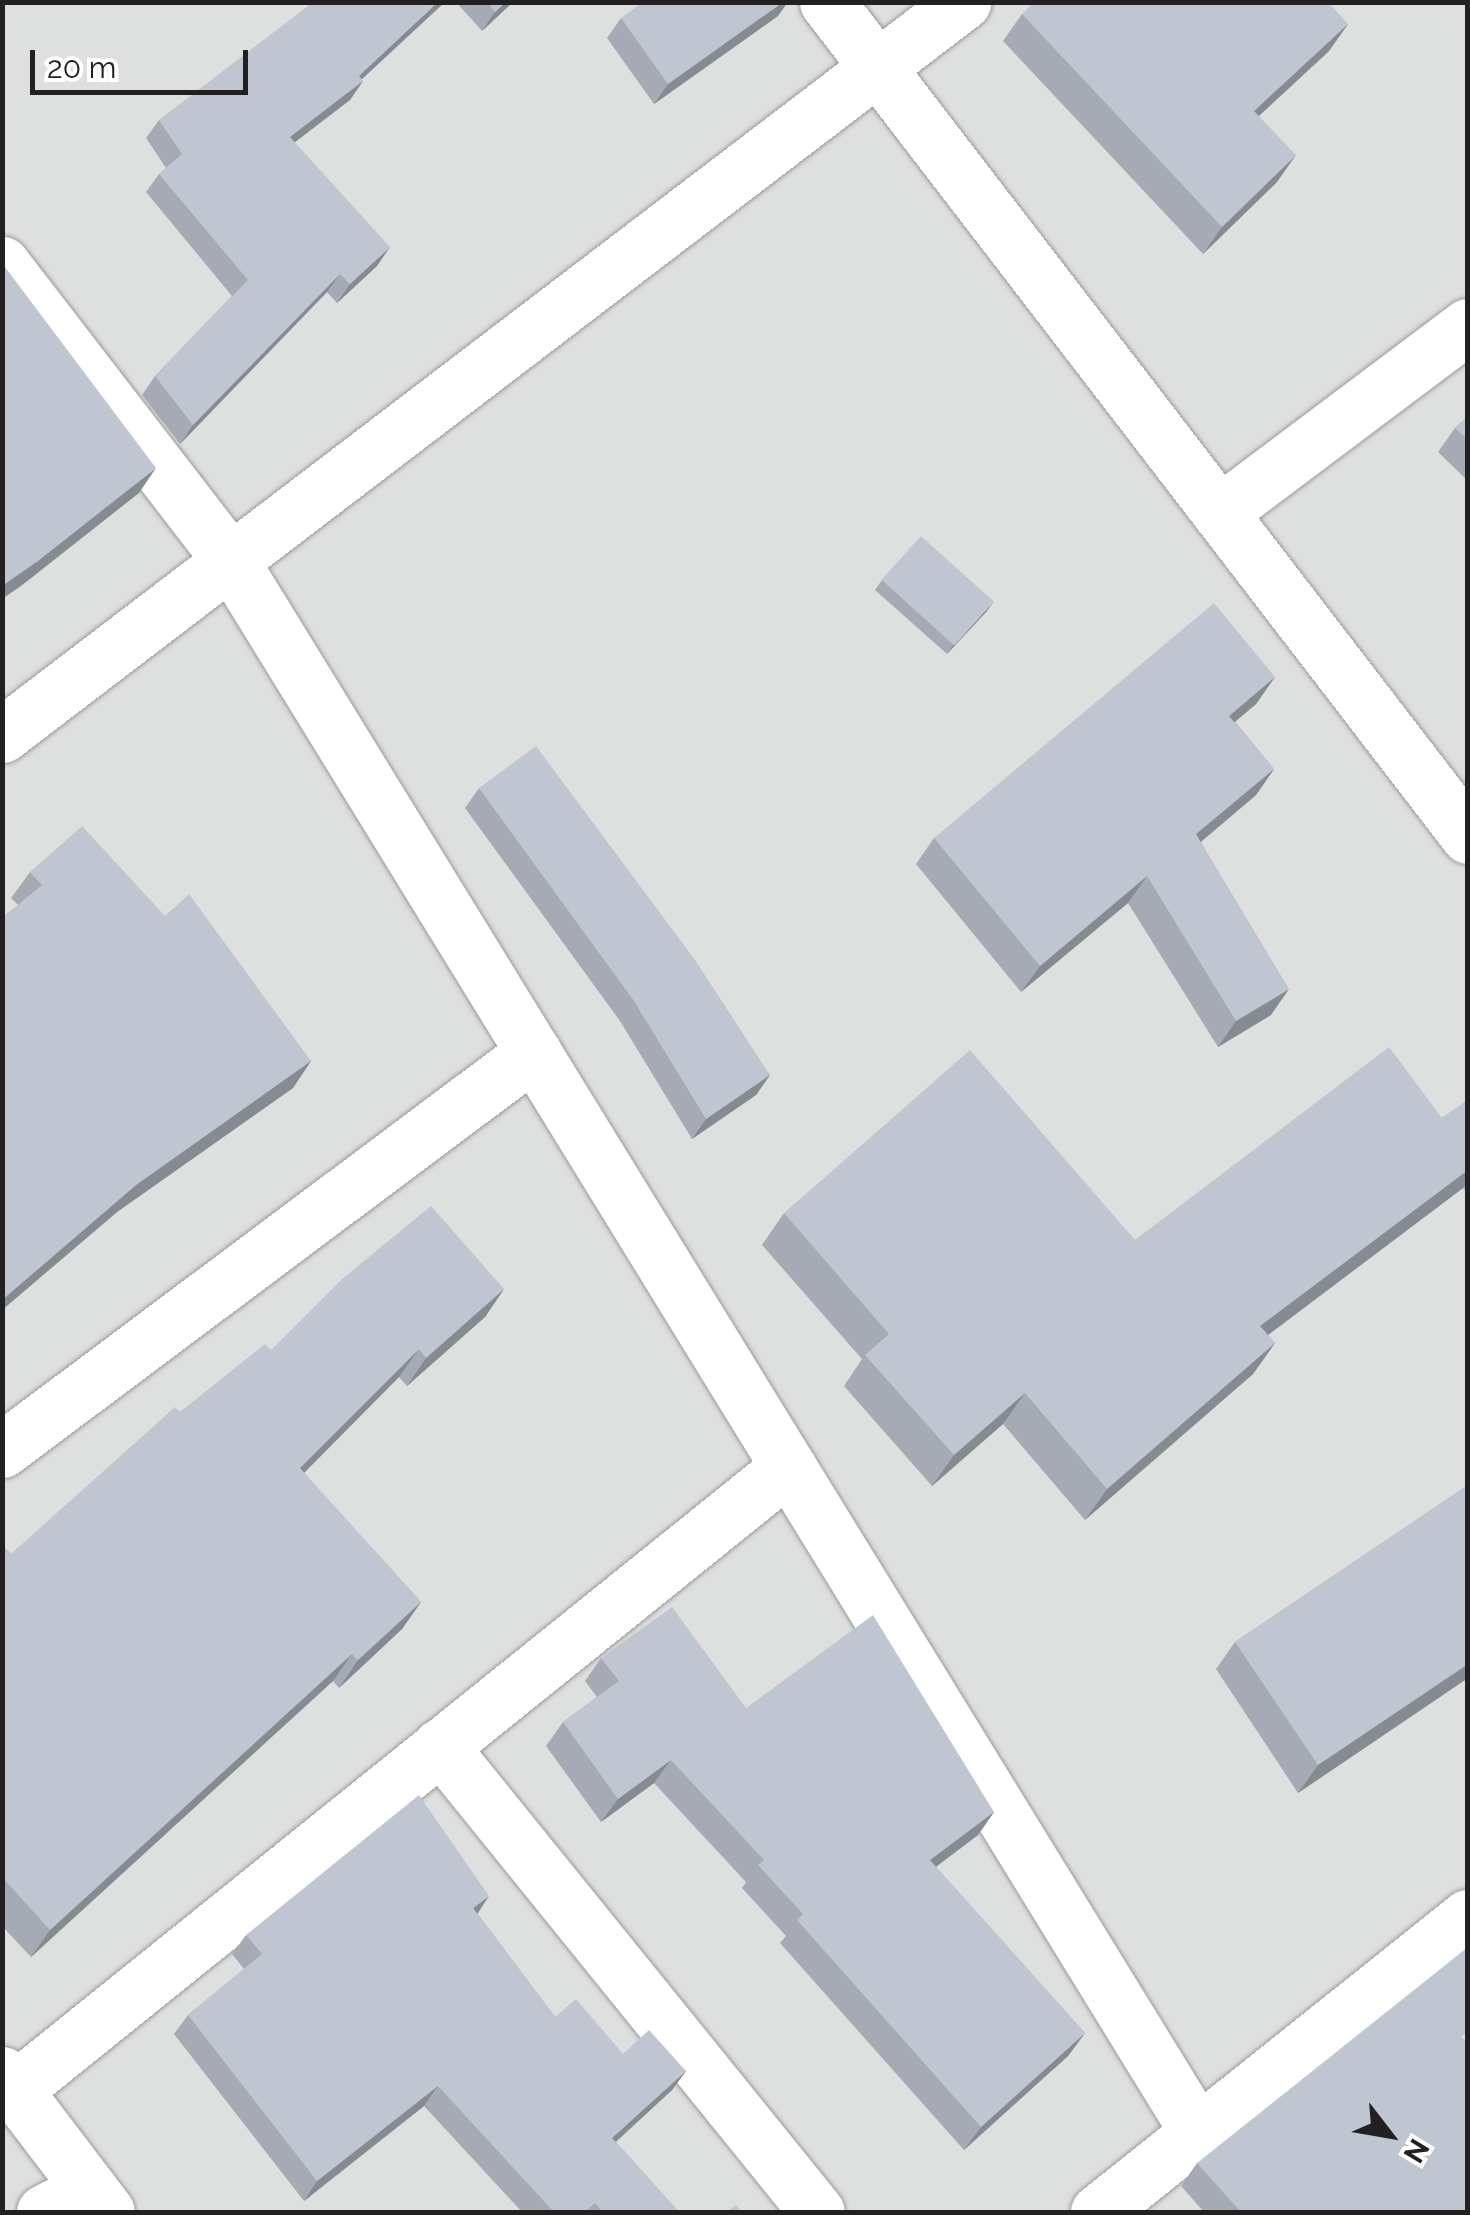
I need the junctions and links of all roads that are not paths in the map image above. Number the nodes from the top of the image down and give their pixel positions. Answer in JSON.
{"nodes":[{"id":1,"x":826,"y":2,"type":"edge"},
{"id":2,"x":963,"y":2,"type":"edge"},
{"id":3,"x":880,"y":66,"type":"junction"},
{"id":4,"x":2,"y":264,"type":"edge"},
{"id":5,"x":1468,"y":326,"type":"edge"},
{"id":6,"x":1220,"y":512,"type":"junction"},
{"id":7,"x":231,"y":560,"type":"junction"},
{"id":8,"x":2,"y":735,"type":"edge"},
{"id":9,"x":1468,"y":836,"type":"edge"},
{"id":10,"x":534,"y":1052,"type":"junction"},
{"id":11,"x":2,"y":1450,"type":"edge"},
{"id":12,"x":788,"y":1467,"type":"junction"},
{"id":13,"x":440,"y":1746,"type":"junction"},
{"id":14,"x":1468,"y":1916,"type":"edge"},
{"id":15,"x":8,"y":2082,"type":"edge"},
{"id":16,"x":1198,"y":2133,"type":"junction"},
{"id":17,"x":80,"y":2205,"type":"edge"},
{"id":18,"x":818,"y":2212,"type":"edge"},
{"id":19,"x":1098,"y":2212,"type":"edge"}],
"edges":[{"from":1,"to":3,"type":"street"},
{"from":2,"to":3,"type":"street"},
{"from":3,"to":6,"type":"street"},
{"from":3,"to":7,"type":"street"},
{"from":4,"to":7,"type":"street"},
{"from":5,"to":6,"type":"street"},
{"from":6,"to":9,"type":"street"},
{"from":7,"to":8,"type":"street"},
{"from":7,"to":10,"type":"street"},
{"from":10,"to":11,"type":"street"},
{"from":10,"to":12,"type":"street"},
{"from":12,"to":13,"type":"street"},
{"from":12,"to":16,"type":"street"},
{"from":13,"to":15,"type":"street"},
{"from":13,"to":18,"type":"street"},
{"from":14,"to":16,"type":"street"},
{"from":15,"to":17,"type":"street"},
{"from":16,"to":19,"type":"street"}]}
